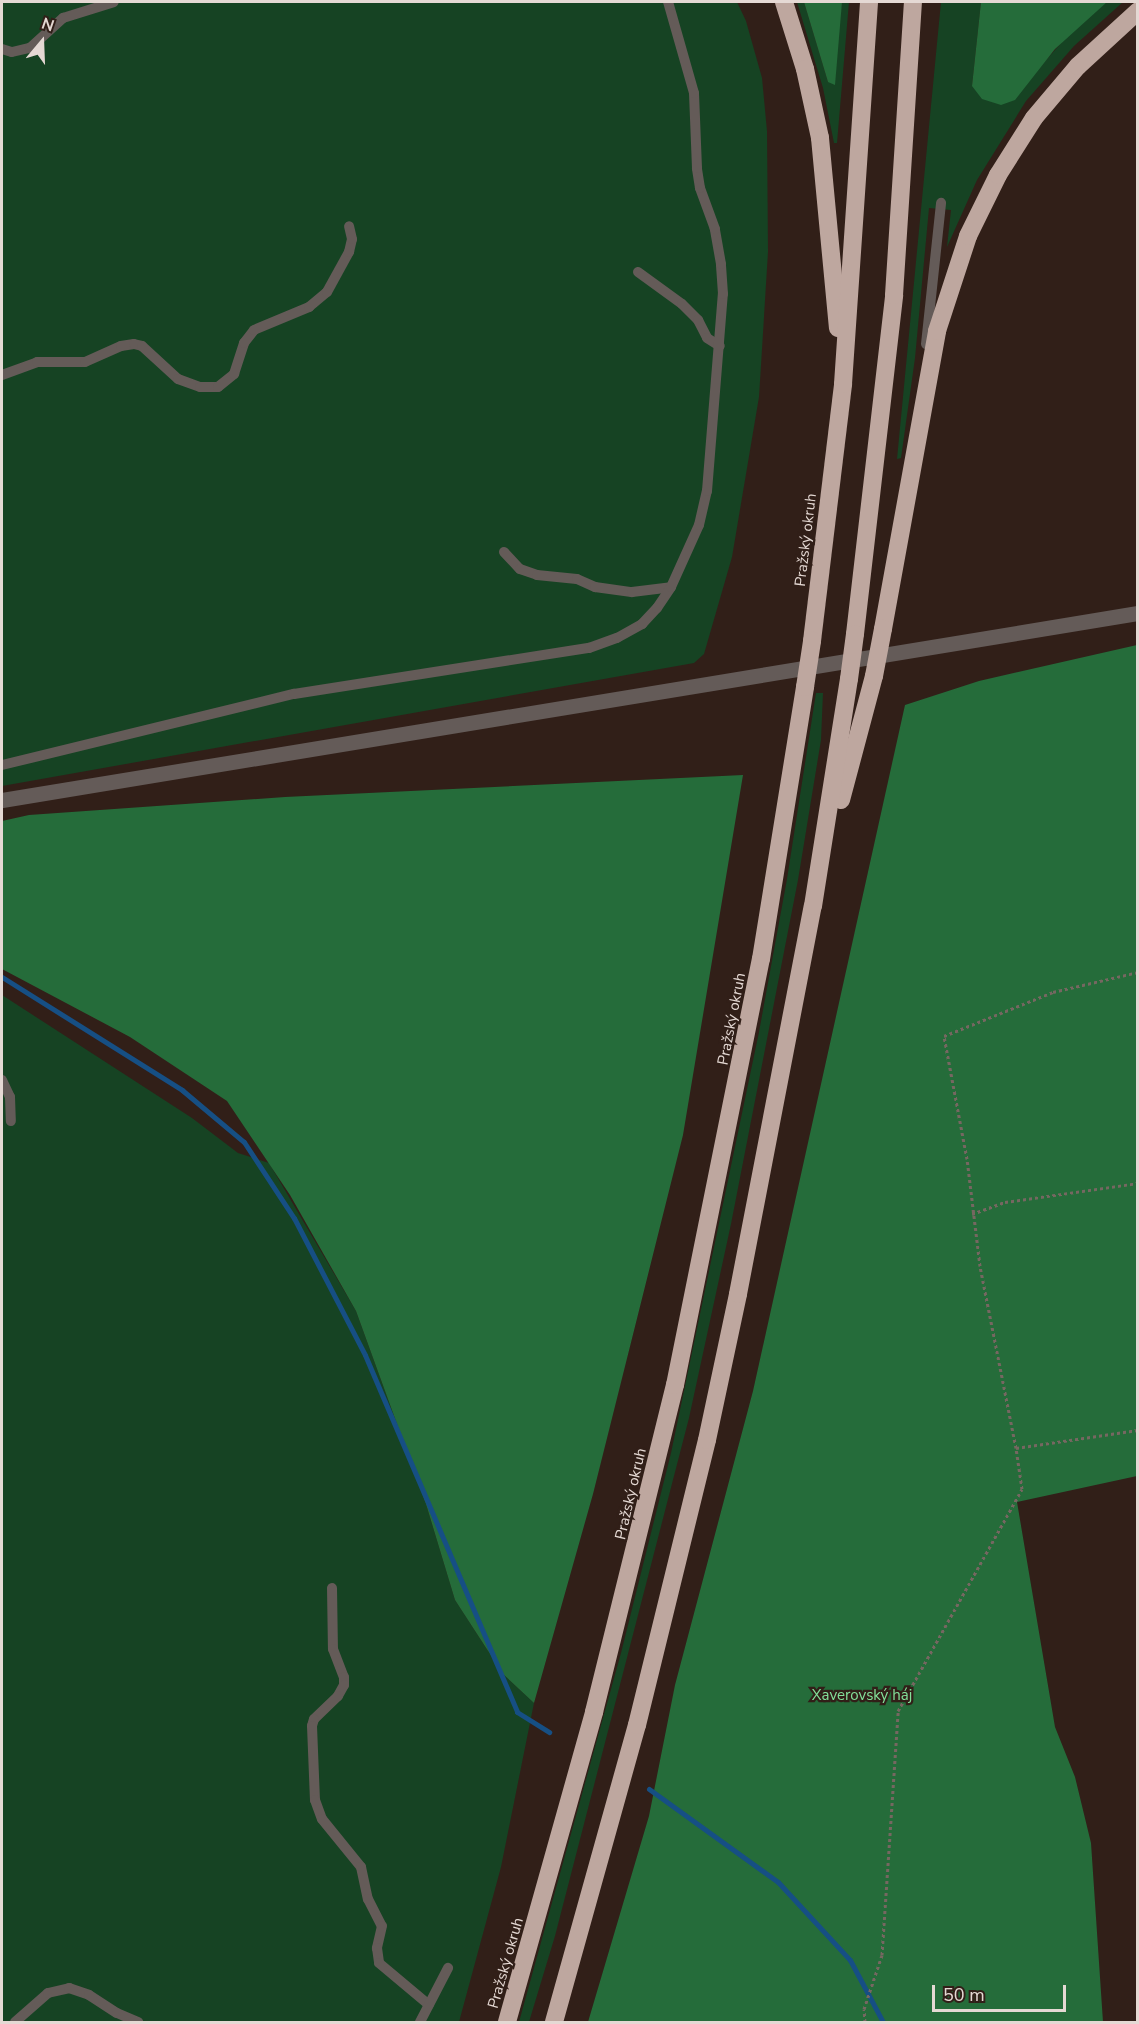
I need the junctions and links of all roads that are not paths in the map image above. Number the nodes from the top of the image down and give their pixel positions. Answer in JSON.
{"nodes":[{"id":1,"x":114,"y":2,"type":"edge"},
{"id":2,"x":668,"y":2,"type":"edge"},
{"id":3,"x":784,"y":2,"type":"edge"},
{"id":4,"x":869,"y":2,"type":"edge"},
{"id":5,"x":913,"y":2,"type":"edge"},
{"id":6,"x":1137,"y":11,"type":"edge"},
{"id":7,"x":2,"y":49,"type":"edge"},
{"id":8,"x":941,"y":203,"type":"dead end"},
{"id":9,"x":349,"y":226,"type":"dead end"},
{"id":10,"x":638,"y":272,"type":"dead end"},
{"id":11,"x":720,"y":346,"type":"junction"},
{"id":12,"x":2,"y":375,"type":"edge"},
{"id":13,"x":843,"y":384,"type":"junction"},
{"id":14,"x":504,"y":552,"type":"dead end"},
{"id":15,"x":671,"y":587,"type":"junction"},
{"id":16,"x":1137,"y":613,"type":"edge"},
{"id":17,"x":883,"y":629,"type":"junction"},
{"id":18,"x":2,"y":765,"type":"edge"},
{"id":19,"x":2,"y":800,"type":"edge"},
{"id":20,"x":813,"y":906,"type":"junction"},
{"id":21,"x":2,"y":1080,"type":"edge"},
{"id":22,"x":11,"y":1121,"type":"dead end"},
{"id":23,"x":332,"y":1588,"type":"dead end"},
{"id":24,"x":448,"y":1968,"type":"dead end"},
{"id":25,"x":429,"y":2005,"type":"junction"},
{"id":26,"x":15,"y":2022,"type":"edge"},
{"id":27,"x":138,"y":2022,"type":"edge"},
{"id":28,"x":420,"y":2022,"type":"edge"},
{"id":29,"x":507,"y":2022,"type":"edge"},
{"id":30,"x":554,"y":2022,"type":"edge"}],
"edges":[{"from":1,"to":7,"type":"lane"},
{"from":2,"to":11,"type":"lane"},
{"from":3,"to":13,"type":"highway"},
{"from":4,"to":13,"type":"highway","name":"Pražský okruh"},
{"from":5,"to":20,"type":"highway","bridge":true},
{"from":6,"to":17,"type":"highway"},
{"from":8,"to":17,"type":"lane"},
{"from":9,"to":12,"type":"lane"},
{"from":10,"to":11,"type":"lane"},
{"from":11,"to":15,"type":"lane"},
{"from":13,"to":29,"type":"highway","name":"Pražský okruh","bridge":true},
{"from":14,"to":15,"type":"lane"},
{"from":15,"to":18,"type":"lane"},
{"from":16,"to":19,"type":"street"},
{"from":17,"to":20,"type":"highway","bridge":true},
{"from":20,"to":30,"type":"highway"},
{"from":21,"to":22,"type":"lane"},
{"from":23,"to":25,"type":"lane"},
{"from":24,"to":25,"type":"lane"},
{"from":25,"to":28,"type":"lane"},
{"from":26,"to":27,"type":"lane"}]}
